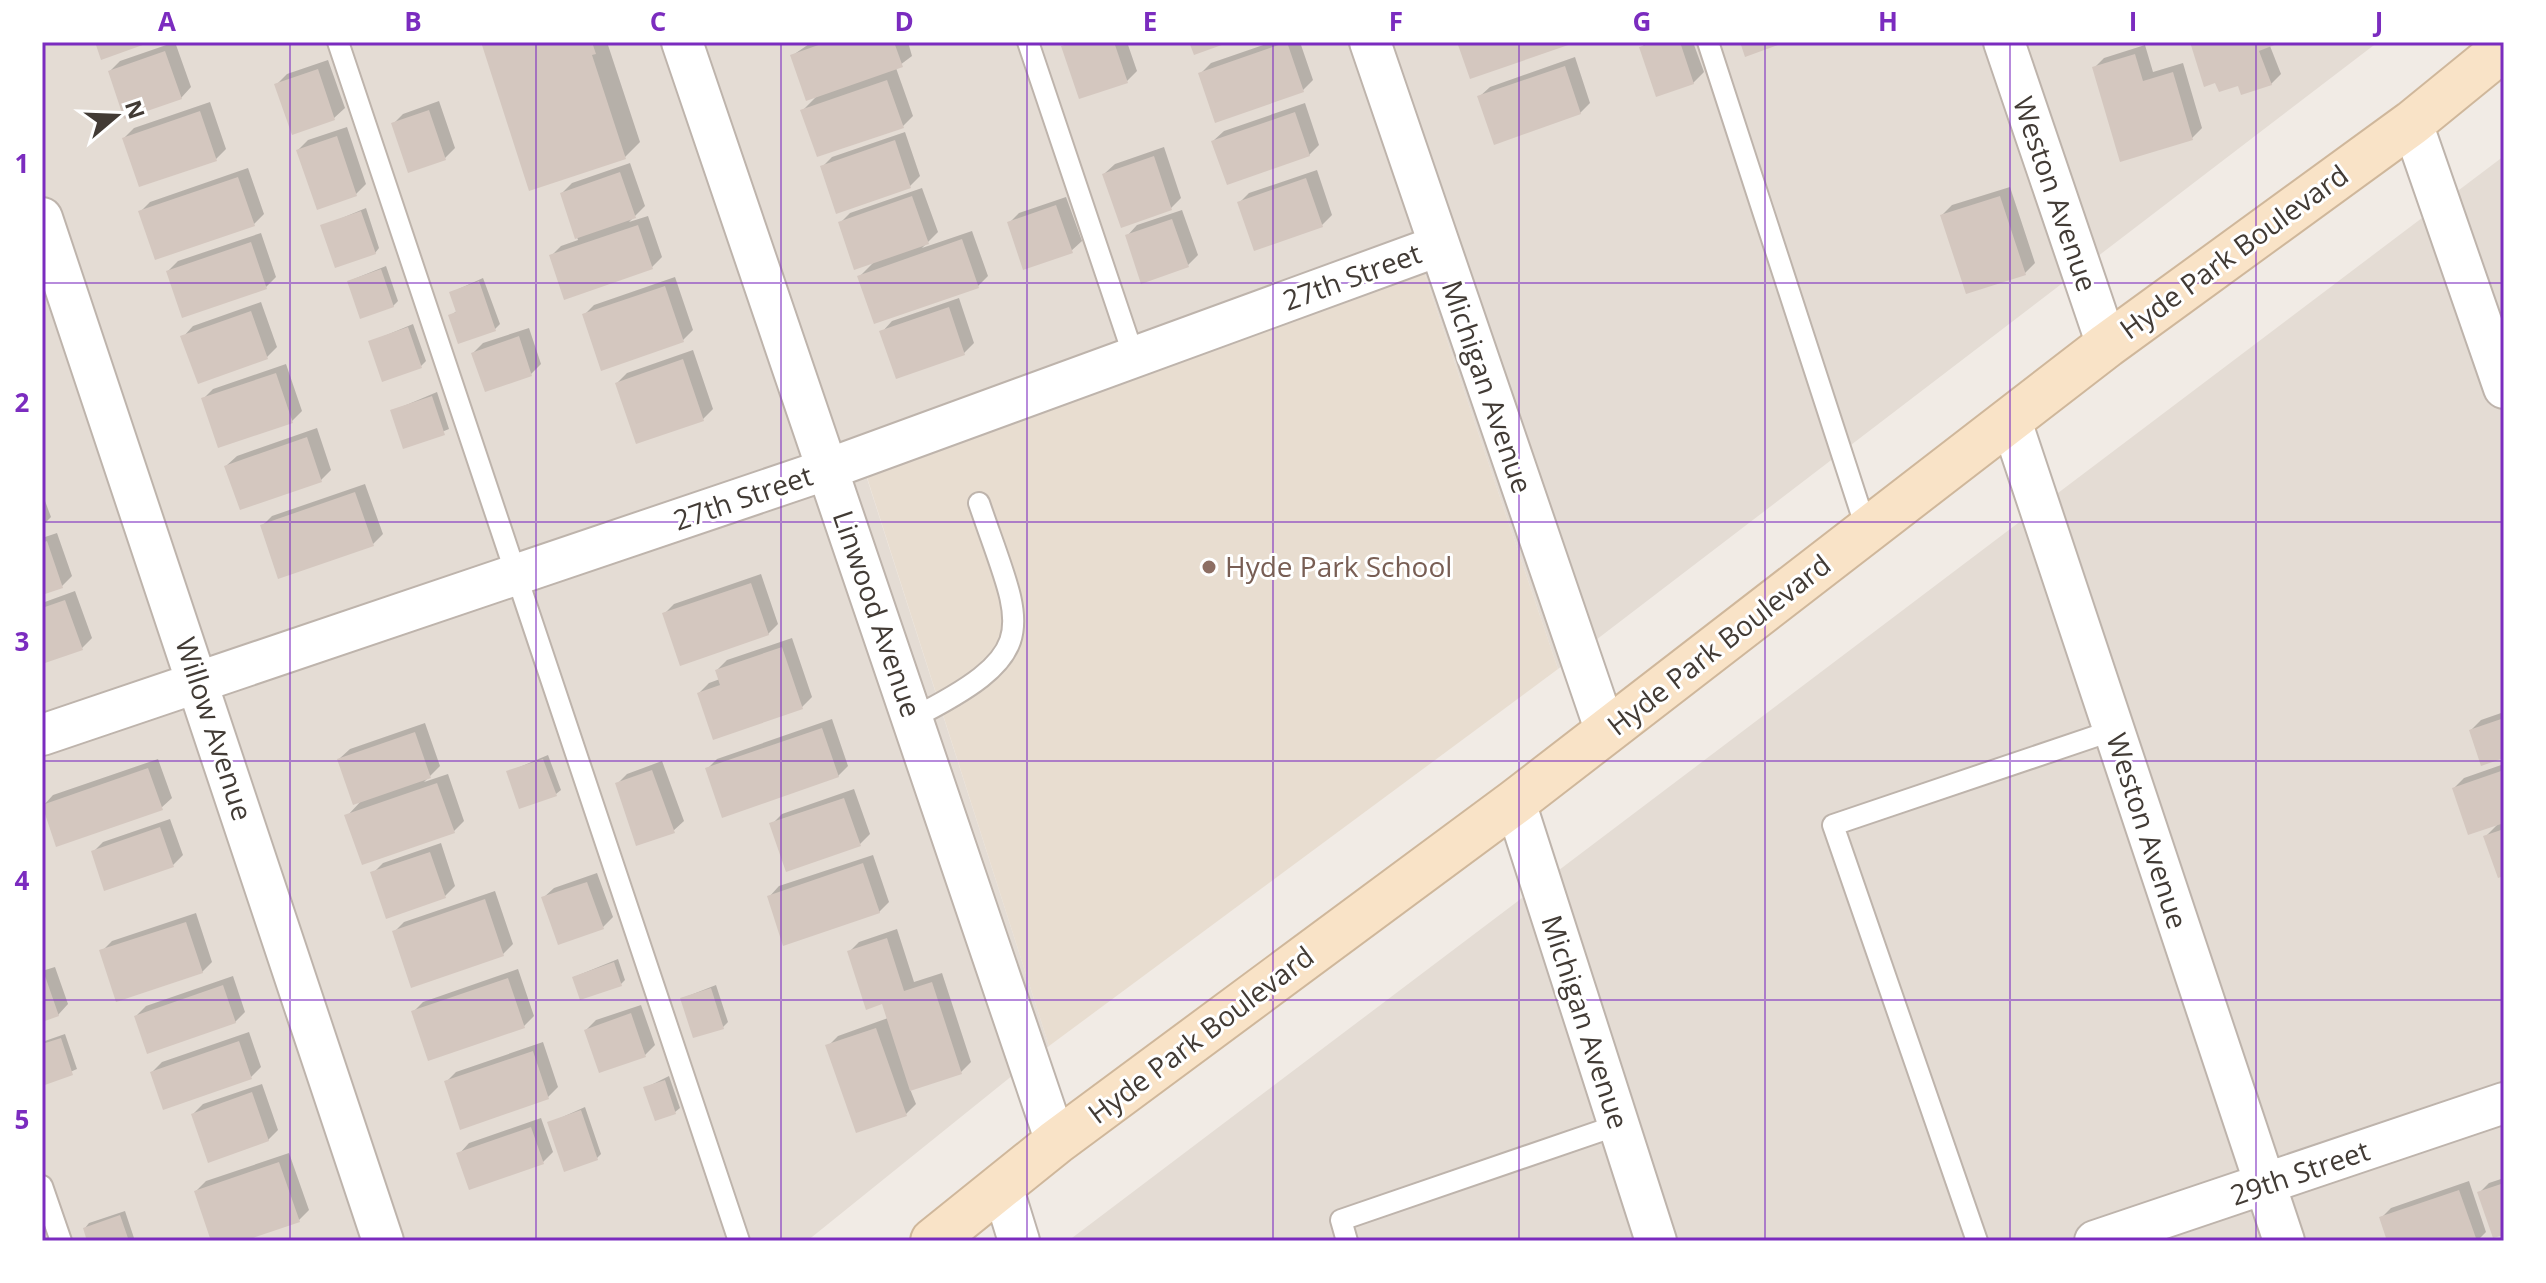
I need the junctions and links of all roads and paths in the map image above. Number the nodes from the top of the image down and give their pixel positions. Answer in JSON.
{"nodes":[{"id":1,"x":338,"y":42,"type":"edge"},
{"id":2,"x":682,"y":42,"type":"edge"},
{"id":3,"x":1028,"y":42,"type":"edge"},
{"id":4,"x":1370,"y":42,"type":"edge"},
{"id":5,"x":1708,"y":42,"type":"edge"},
{"id":6,"x":2004,"y":42,"type":"edge"},
{"id":7,"x":2504,"y":48,"type":"edge"},
{"id":8,"x":2412,"y":123,"type":"junction"},
{"id":9,"x":42,"y":218,"type":"edge"},
{"id":10,"x":1438,"y":246,"type":"junction"},
{"id":11,"x":2107,"y":345,"type":"junction"},
{"id":12,"x":1134,"y":357,"type":"junction"},
{"id":13,"x":2504,"y":388,"type":"edge"},
{"id":14,"x":2011,"y":421,"type":"junction"},
{"id":15,"x":828,"y":469,"type":"junction"},
{"id":16,"x":979,"y":503,"type":"dead end"},
{"id":17,"x":1867,"y":531,"type":"junction"},
{"id":18,"x":518,"y":575,"type":"junction"},
{"id":19,"x":199,"y":683,"type":"junction"},
{"id":20,"x":913,"y":718,"type":"junction"},
{"id":21,"x":2114,"y":730,"type":"junction"},
{"id":22,"x":1606,"y":732,"type":"junction"},
{"id":23,"x":42,"y":735,"type":"edge"},
{"id":24,"x":1515,"y":802,"type":"junction"},
{"id":25,"x":2504,"y":1103,"type":"edge"},
{"id":26,"x":1618,"y":1125,"type":"junction"},
{"id":27,"x":1056,"y":1142,"type":"junction"},
{"id":28,"x":2265,"y":1185,"type":"junction"},
{"id":29,"x":42,"y":1186,"type":"edge"},
{"id":30,"x":1002,"y":1186,"type":"junction"},
{"id":31,"x":61,"y":1241,"type":"edge"},
{"id":32,"x":383,"y":1241,"type":"edge"},
{"id":33,"x":739,"y":1241,"type":"edge"},
{"id":34,"x":933,"y":1241,"type":"edge"},
{"id":35,"x":1019,"y":1241,"type":"edge"},
{"id":36,"x":1347,"y":1241,"type":"edge"},
{"id":37,"x":1656,"y":1241,"type":"edge"},
{"id":38,"x":1977,"y":1241,"type":"edge"},
{"id":39,"x":2095,"y":1241,"type":"edge"},
{"id":40,"x":2284,"y":1241,"type":"edge"}],
"edges":[{"from":1,"to":18,"type":"lane"},
{"from":2,"to":15,"type":"street","name":"Linwood Avenue"},
{"from":3,"to":12,"type":"lane"},
{"from":4,"to":10,"type":"street","name":"Michigan Avenue"},
{"from":5,"to":17,"type":"lane"},
{"from":6,"to":11,"type":"street","name":"Weston Avenue"},
{"from":7,"to":8,"type":"main road","name":"Hyde Park Boulevard"},
{"from":8,"to":11,"type":"main road","name":"Hyde Park Boulevard"},
{"from":8,"to":13,"type":"street"},
{"from":9,"to":19,"type":"street","name":"Willow Avenue"},
{"from":10,"to":12,"type":"street","name":"27th Street"},
{"from":10,"to":22,"type":"street","name":"Michigan Avenue"},
{"from":11,"to":14,"type":"main road","name":"Hyde Park Boulevard"},
{"from":12,"to":15,"type":"street","name":"27th Street"},
{"from":14,"to":17,"type":"main road","name":"Hyde Park Boulevard"},
{"from":14,"to":21,"type":"street","name":"Weston Avenue"},
{"from":15,"to":18,"type":"street","name":"27th Street"},
{"from":15,"to":20,"type":"street","name":"Linwood Avenue"},
{"from":16,"to":20,"type":"lane"},
{"from":17,"to":22,"type":"main road","name":"Hyde Park Boulevard"},
{"from":18,"to":19,"type":"street","name":"27th Street"},
{"from":18,"to":33,"type":"lane"},
{"from":19,"to":23,"type":"street","name":"27th Street"},
{"from":19,"to":32,"type":"street","name":"Willow Avenue"},
{"from":20,"to":27,"type":"street","name":"Linwood Avenue"},
{"from":21,"to":28,"type":"street","name":"Weston Avenue"},
{"from":21,"to":38,"type":"lane"},
{"from":22,"to":24,"type":"main road","name":"Hyde Park Boulevard"},
{"from":24,"to":26,"type":"street","name":"Michigan Avenue"},
{"from":24,"to":27,"type":"main road","name":"Hyde Park Boulevard"},
{"from":25,"to":28,"type":"street","name":"29th Street"},
{"from":26,"to":36,"type":"lane"},
{"from":26,"to":37,"type":"street","name":"Michigan Avenue"},
{"from":27,"to":30,"type":"main road","name":"Hyde Park Boulevard"},
{"from":28,"to":39,"type":"street","name":"29th Street"},
{"from":28,"to":40,"type":"street","name":"Weston Avenue"},
{"from":29,"to":31,"type":"lane"},
{"from":30,"to":34,"type":"main road","name":"Hyde Park Boulevard"},
{"from":30,"to":35,"type":"street"}]}
